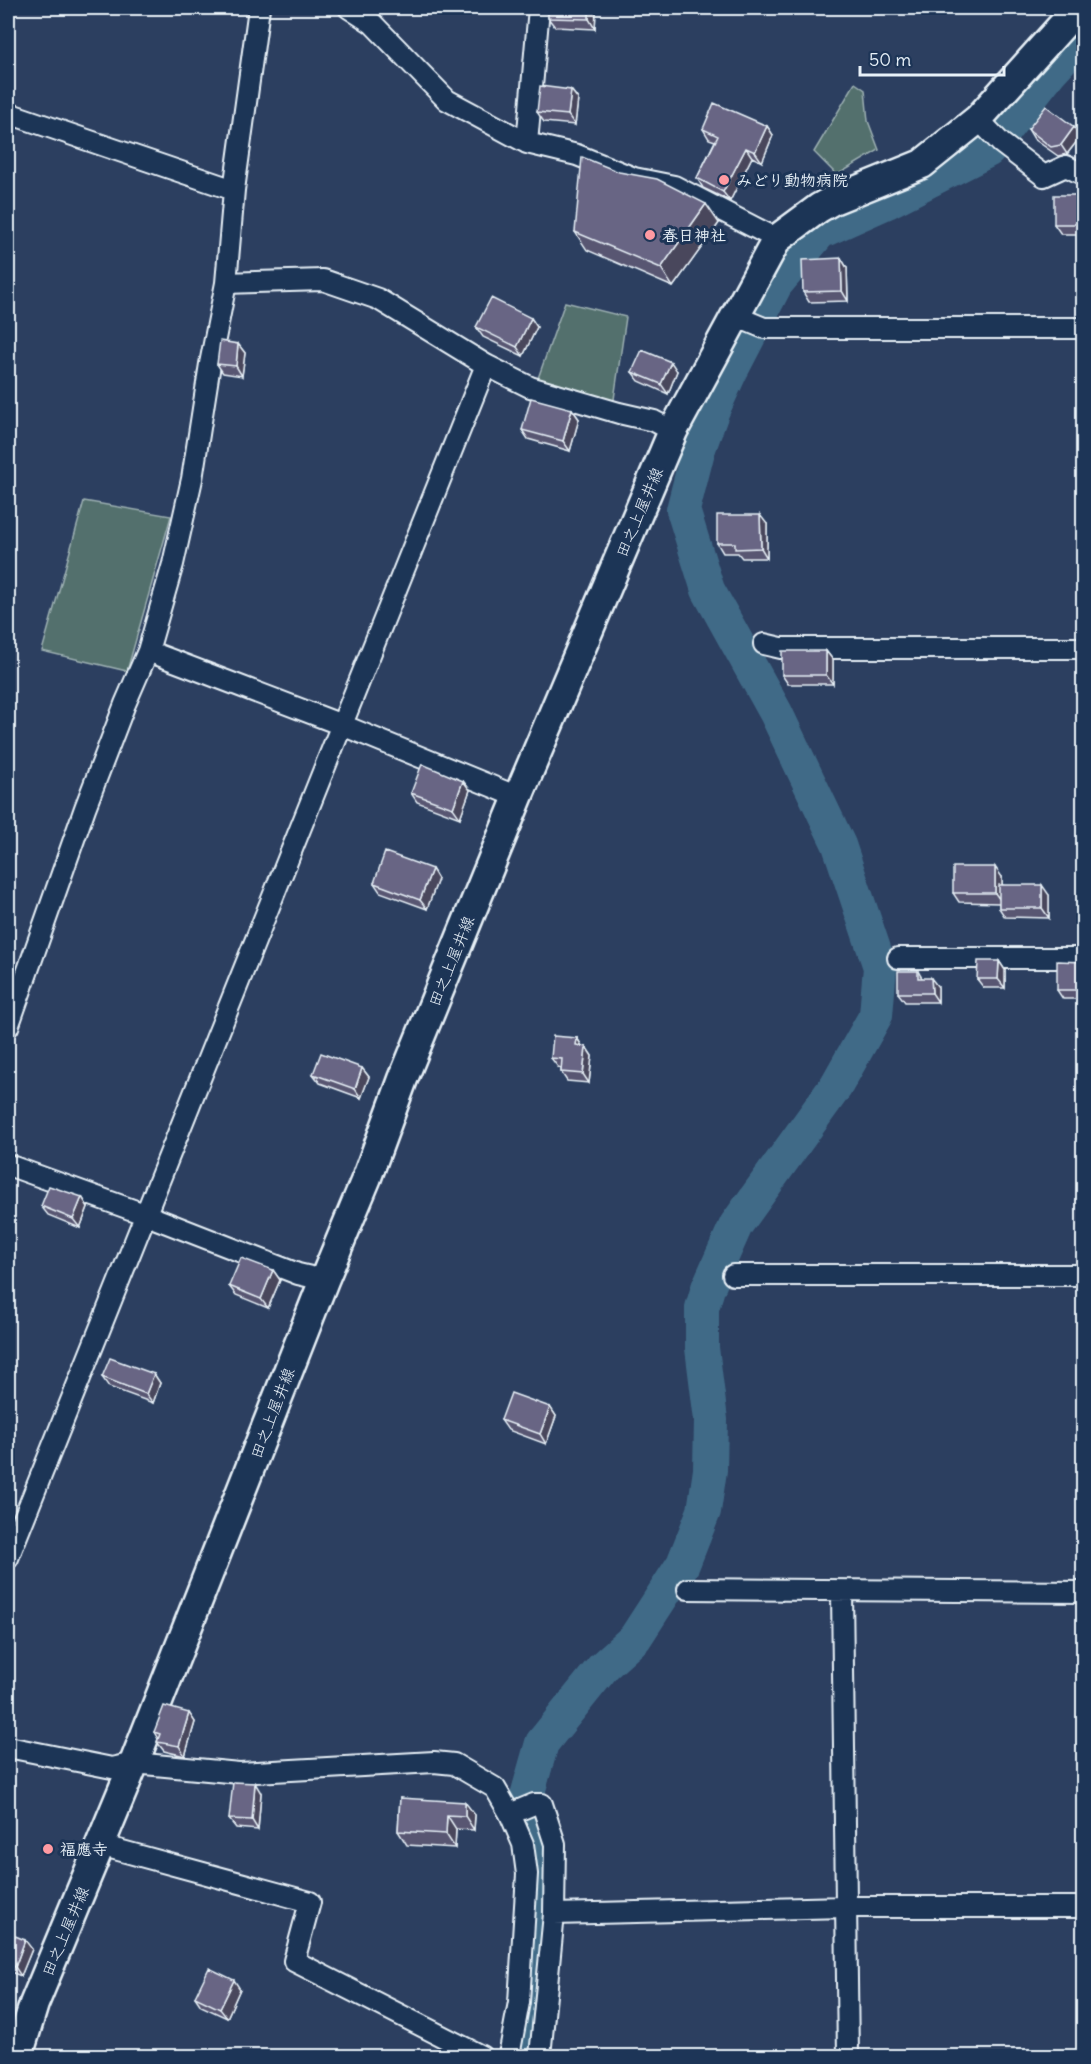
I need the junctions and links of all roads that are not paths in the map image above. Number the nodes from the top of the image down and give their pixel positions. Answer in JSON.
{"nodes":[{"id":1,"x":259,"y":8,"type":"edge"},
{"id":2,"x":349,"y":8,"type":"edge"},
{"id":3,"x":539,"y":8,"type":"edge"},
{"id":4,"x":1078,"y":8,"type":"edge"},
{"id":5,"x":8,"y":114,"type":"edge"},
{"id":6,"x":989,"y":130,"type":"junction"},
{"id":7,"x":527,"y":143,"type":"junction"},
{"id":8,"x":1083,"y":175,"type":"edge"},
{"id":9,"x":234,"y":190,"type":"junction"},
{"id":10,"x":777,"y":240,"type":"junction"},
{"id":11,"x":226,"y":283,"type":"junction"},
{"id":12,"x":735,"y":316,"type":"junction"},
{"id":13,"x":1083,"y":328,"type":"edge"},
{"id":14,"x":486,"y":365,"type":"junction"},
{"id":15,"x":673,"y":431,"type":"junction"},
{"id":16,"x":764,"y":644,"type":"dead end"},
{"id":17,"x":1083,"y":648,"type":"edge"},
{"id":18,"x":148,"y":651,"type":"junction"},
{"id":19,"x":342,"y":724,"type":"junction"},
{"id":20,"x":518,"y":797,"type":"junction"},
{"id":21,"x":898,"y":958,"type":"dead end"},
{"id":22,"x":1083,"y":958,"type":"edge"},
{"id":23,"x":8,"y":1027,"type":"edge"},
{"id":24,"x":8,"y":1165,"type":"edge"},
{"id":25,"x":144,"y":1214,"type":"junction"},
{"id":26,"x":733,"y":1275,"type":"dead end"},
{"id":27,"x":1083,"y":1275,"type":"edge"},
{"id":28,"x":324,"y":1280,"type":"junction"},
{"id":29,"x":8,"y":1558,"type":"edge"},
{"id":30,"x":688,"y":1589,"type":"dead end"},
{"id":31,"x":842,"y":1592,"type":"junction"},
{"id":32,"x":1083,"y":1592,"type":"edge"},
{"id":33,"x":8,"y":1747,"type":"edge"},
{"id":34,"x":134,"y":1763,"type":"junction"},
{"id":35,"x":520,"y":1809,"type":"junction"},
{"id":36,"x":100,"y":1845,"type":"junction"},
{"id":37,"x":845,"y":1907,"type":"junction"},
{"id":38,"x":1083,"y":1907,"type":"edge"},
{"id":39,"x":554,"y":1914,"type":"junction"},
{"id":40,"x":18,"y":2056,"type":"edge"},
{"id":41,"x":481,"y":2056,"type":"edge"},
{"id":42,"x":509,"y":2056,"type":"edge"},
{"id":43,"x":540,"y":2056,"type":"edge"},
{"id":44,"x":848,"y":2056,"type":"edge"}],
"edges":[{"from":1,"to":9,"type":"street"},
{"from":2,"to":7,"type":"street"},
{"from":3,"to":7,"type":"street"},
{"from":4,"to":6,"type":"main road","name":"田之上屋井線"},
{"from":5,"to":9,"type":"street"},
{"from":6,"to":8,"type":"street"},
{"from":6,"to":10,"type":"main road","name":"田之上屋井線"},
{"from":7,"to":10,"type":"street"},
{"from":9,"to":11,"type":"street"},
{"from":10,"to":12,"type":"main road","name":"田之上屋井線"},
{"from":11,"to":14,"type":"street"},
{"from":11,"to":18,"type":"street"},
{"from":12,"to":13,"type":"street"},
{"from":12,"to":15,"type":"main road","name":"田之上屋井線"},
{"from":14,"to":15,"type":"street"},
{"from":14,"to":19,"type":"street"},
{"from":15,"to":20,"type":"main road","name":"田之上屋井線"},
{"from":16,"to":17,"type":"street"},
{"from":18,"to":19,"type":"street"},
{"from":18,"to":23,"type":"street"},
{"from":19,"to":20,"type":"street"},
{"from":19,"to":25,"type":"street"},
{"from":20,"to":28,"type":"main road","name":"田之上屋井線"},
{"from":21,"to":22,"type":"street"},
{"from":24,"to":25,"type":"street"},
{"from":25,"to":28,"type":"street"},
{"from":25,"to":29,"type":"street"},
{"from":26,"to":27,"type":"street"},
{"from":28,"to":34,"type":"main road","name":"田之上屋井線"},
{"from":30,"to":31,"type":"street"},
{"from":31,"to":32,"type":"street"},
{"from":31,"to":37,"type":"street"},
{"from":33,"to":34,"type":"street"},
{"from":34,"to":35,"type":"street"},
{"from":34,"to":36,"type":"main road","name":"田之上屋井線"},
{"from":35,"to":39,"type":"street"},
{"from":35,"to":42,"type":"street"},
{"from":36,"to":40,"type":"main road","name":"田之上屋井線"},
{"from":36,"to":41,"type":"street"},
{"from":37,"to":38,"type":"street"},
{"from":37,"to":39,"type":"street"},
{"from":37,"to":44,"type":"street"},
{"from":39,"to":43,"type":"street"}]}
